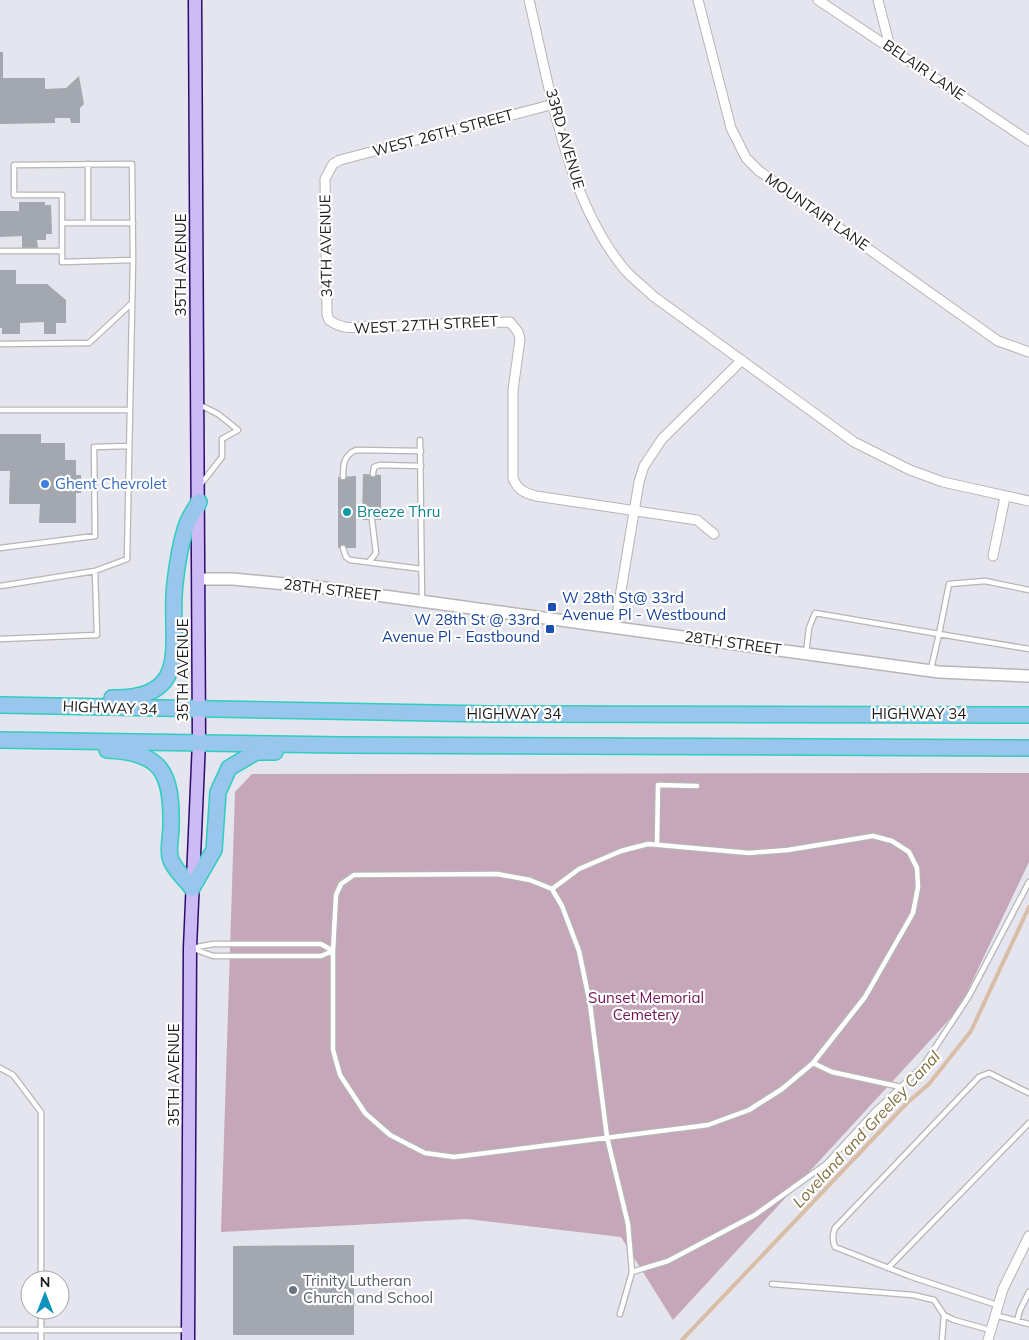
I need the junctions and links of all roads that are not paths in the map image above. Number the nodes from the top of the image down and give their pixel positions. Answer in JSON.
{"nodes":[{"id":1,"x":196,"y":0,"type":"edge"},
{"id":2,"x":529,"y":0,"type":"edge"},
{"id":3,"x":698,"y":0,"type":"edge"},
{"id":4,"x":818,"y":0,"type":"edge"},
{"id":5,"x":878,"y":0,"type":"edge"},
{"id":6,"x":890,"y":47,"type":"junction"},
{"id":7,"x":554,"y":104,"type":"junction"},
{"id":8,"x":1029,"y":141,"type":"edge"},
{"id":9,"x":88,"y":164,"type":"junction"},
{"id":10,"x":333,"y":164,"type":"joint"},
{"id":11,"x":62,"y":223,"type":"junction"},
{"id":12,"x":88,"y":223,"type":"junction"},
{"id":13,"x":132,"y":223,"type":"junction"},
{"id":14,"x":0,"y":251,"type":"edge"},
{"id":15,"x":62,"y":251,"type":"junction"},
{"id":16,"x":133,"y":260,"type":"junction"},
{"id":17,"x":132,"y":303,"type":"junction"},
{"id":18,"x":336,"y":325,"type":"joint"},
{"id":19,"x":0,"y":344,"type":"edge"},
{"id":20,"x":1029,"y":352,"type":"edge"},
{"id":21,"x":742,"y":360,"type":"junction"},
{"id":22,"x":199,"y":405,"type":"junction"},
{"id":23,"x":0,"y":410,"type":"edge"},
{"id":24,"x":130,"y":410,"type":"junction"},
{"id":25,"x":420,"y":440,"type":"dead end"},
{"id":26,"x":129,"y":446,"type":"junction"},
{"id":27,"x":420,"y":451,"type":"junction"},
{"id":28,"x":421,"y":466,"type":"junction"},
{"id":29,"x":373,"y":474,"type":"dead end"},
{"id":30,"x":343,"y":476,"type":"dead end"},
{"id":31,"x":199,"y":486,"type":"junction"},
{"id":32,"x":1005,"y":497,"type":"junction"},
{"id":33,"x":1029,"y":501,"type":"edge"},
{"id":34,"x":199,"y":502,"type":"junction"},
{"id":35,"x":634,"y":510,"type":"junction"},
{"id":36,"x":372,"y":520,"type":"dead end"},
{"id":37,"x":714,"y":534,"type":"dead end"},
{"id":38,"x":0,"y":548,"type":"edge"},
{"id":39,"x":344,"y":548,"type":"dead end"},
{"id":40,"x":993,"y":556,"type":"dead end"},
{"id":41,"x":369,"y":562,"type":"junction"},
{"id":42,"x":422,"y":569,"type":"junction"},
{"id":43,"x":95,"y":570,"type":"junction"},
{"id":44,"x":200,"y":579,"type":"junction"},
{"id":45,"x":0,"y":586,"type":"edge"},
{"id":46,"x":1029,"y":590,"type":"edge"},
{"id":47,"x":422,"y":601,"type":"junction"},
{"id":48,"x":615,"y":627,"type":"junction"},
{"id":49,"x":940,"y":634,"type":"junction"},
{"id":50,"x":0,"y":639,"type":"edge"},
{"id":51,"x":1029,"y":649,"type":"edge"},
{"id":52,"x":806,"y":654,"type":"junction"},
{"id":53,"x":930,"y":670,"type":"junction"},
{"id":54,"x":1029,"y":676,"type":"edge"},
{"id":55,"x":0,"y":696,"type":"edge"},
{"id":56,"x":0,"y":705,"type":"edge"},
{"id":57,"x":199,"y":710,"type":"junction"},
{"id":58,"x":1029,"y":714,"type":"edge"},
{"id":59,"x":0,"y":740,"type":"edge"},
{"id":60,"x":199,"y":742,"type":"junction"},
{"id":61,"x":342,"y":744,"type":"junction"},
{"id":62,"x":0,"y":745,"type":"edge"},
{"id":63,"x":1029,"y":748,"type":"edge"},
{"id":64,"x":698,"y":786,"type":"dead end"},
{"id":65,"x":657,"y":844,"type":"junction"},
{"id":66,"x":1029,"y":882,"type":"edge"},
{"id":67,"x":192,"y":888,"type":"junction"},
{"id":68,"x":552,"y":889,"type":"junction"},
{"id":69,"x":190,"y":948,"type":"junction"},
{"id":70,"x":333,"y":952,"type":"junction"},
{"id":71,"x":813,"y":1063,"type":"junction"},
{"id":72,"x":0,"y":1068,"type":"edge"},
{"id":73,"x":901,"y":1087,"type":"junction"},
{"id":74,"x":1029,"y":1093,"type":"edge"},
{"id":75,"x":1029,"y":1123,"type":"edge"},
{"id":76,"x":607,"y":1138,"type":"junction"},
{"id":77,"x":1029,"y":1236,"type":"edge"},
{"id":78,"x":888,"y":1268,"type":"junction"},
{"id":79,"x":41,"y":1270,"type":"edge"},
{"id":80,"x":632,"y":1272,"type":"junction"},
{"id":81,"x":772,"y":1284,"type":"dead end"},
{"id":82,"x":1029,"y":1292,"type":"edge"},
{"id":83,"x":997,"y":1305,"type":"junction"},
{"id":84,"x":620,"y":1314,"type":"dead end"},
{"id":85,"x":994,"y":1314,"type":"junction"},
{"id":86,"x":944,"y":1315,"type":"junction"},
{"id":87,"x":41,"y":1320,"type":"edge"},
{"id":88,"x":1017,"y":1321,"type":"junction"},
{"id":89,"x":1029,"y":1324,"type":"edge"},
{"id":90,"x":0,"y":1330,"type":"edge"},
{"id":91,"x":41,"y":1330,"type":"junction"},
{"id":92,"x":990,"y":1330,"type":"junction"},
{"id":93,"x":188,"y":1335,"type":"edge"},
{"id":94,"x":41,"y":1340,"type":"edge"},
{"id":95,"x":942,"y":1340,"type":"edge"},
{"id":96,"x":988,"y":1340,"type":"edge"}],
"edges":[{"from":1,"to":22,"type":"main road","name":"35TH AVENUE"},
{"from":2,"to":7,"type":"street","name":"33RD AVENUE"},
{"from":3,"to":20,"type":"street","name":"MOUNTAIR LANE"},
{"from":4,"to":6,"type":"street","name":"BELAIR LANE"},
{"from":5,"to":6,"type":"street"},
{"from":6,"to":8,"type":"street","name":"BELAIR LANE"},
{"from":7,"to":10,"type":"street","name":"WEST 26TH STREET"},
{"from":7,"to":21,"type":"street","name":"33RD AVENUE"},
{"from":9,"to":11,"type":"lane"},
{"from":9,"to":12,"type":"lane"},
{"from":9,"to":13,"type":"lane"},
{"from":10,"to":18,"type":"street","name":"34TH AVENUE"},
{"from":11,"to":12,"type":"lane"},
{"from":11,"to":15,"type":"lane"},
{"from":12,"to":13,"type":"lane"},
{"from":13,"to":16,"type":"lane"},
{"from":14,"to":15,"type":"lane"},
{"from":15,"to":16,"type":"lane"},
{"from":16,"to":17,"type":"lane"},
{"from":17,"to":19,"type":"lane"},
{"from":17,"to":24,"type":"lane"},
{"from":18,"to":35,"type":"street","name":"WEST 27TH STREET"},
{"from":21,"to":32,"type":"street","name":"33RD AVENUE"},
{"from":21,"to":35,"type":"street"},
{"from":22,"to":31,"type":"main road","name":"35TH AVENUE"},
{"from":22,"to":31,"type":"lane"},
{"from":23,"to":24,"type":"lane"},
{"from":24,"to":26,"type":"lane"},
{"from":25,"to":27,"type":"lane"},
{"from":26,"to":38,"type":"lane"},
{"from":26,"to":43,"type":"lane"},
{"from":27,"to":28,"type":"lane"},
{"from":27,"to":30,"type":"lane"},
{"from":28,"to":29,"type":"lane"},
{"from":28,"to":42,"type":"lane"},
{"from":31,"to":34,"type":"main road","name":"35TH AVENUE"},
{"from":32,"to":33,"type":"street","name":"33RD AVENUE"},
{"from":32,"to":40,"type":"street"},
{"from":34,"to":44,"type":"main road","name":"35TH AVENUE"},
{"from":34,"to":55,"type":"highway"},
{"from":35,"to":37,"type":"street"},
{"from":35,"to":48,"type":"street"},
{"from":36,"to":41,"type":"lane"},
{"from":39,"to":41,"type":"lane"},
{"from":41,"to":42,"type":"lane"},
{"from":42,"to":47,"type":"lane"},
{"from":43,"to":45,"type":"lane"},
{"from":43,"to":50,"type":"lane"},
{"from":44,"to":47,"type":"street","name":"28TH STREET"},
{"from":44,"to":57,"type":"main road","name":"35TH AVENUE"},
{"from":46,"to":49,"type":"lane"},
{"from":47,"to":48,"type":"street","name":"28TH STREET"},
{"from":48,"to":52,"type":"street","name":"28TH STREET"},
{"from":49,"to":51,"type":"lane"},
{"from":49,"to":52,"type":"lane"},
{"from":49,"to":53,"type":"lane"},
{"from":52,"to":53,"type":"street","name":"28TH STREET"},
{"from":53,"to":54,"type":"street","name":"28TH STREET"},
{"from":56,"to":57,"type":"highway","name":"HIGHWAY 34"},
{"from":57,"to":58,"type":"highway","name":"HIGHWAY 34"},
{"from":57,"to":60,"type":"main road","name":"35TH AVENUE"},
{"from":59,"to":60,"type":"highway","name":"HIGHWAY 34"},
{"from":60,"to":61,"type":"highway","name":"HIGHWAY 34"},
{"from":60,"to":67,"type":"main road","name":"35TH AVENUE"},
{"from":61,"to":63,"type":"highway","name":"HIGHWAY 34"},
{"from":61,"to":67,"type":"highway"},
{"from":62,"to":67,"type":"highway"},
{"from":64,"to":65,"type":"lane"},
{"from":65,"to":68,"type":"lane"},
{"from":65,"to":71,"type":"lane"},
{"from":66,"to":73,"type":"lane"},
{"from":67,"to":69,"type":"main road","name":"35TH AVENUE"},
{"from":68,"to":70,"type":"lane"},
{"from":68,"to":76,"type":"lane"},
{"from":69,"to":70,"type":"lane"},
{"from":69,"to":70,"type":"lane"},
{"from":69,"to":93,"type":"main road","name":"35TH AVENUE"},
{"from":70,"to":76,"type":"lane"},
{"from":71,"to":73,"type":"lane"},
{"from":71,"to":76,"type":"lane"},
{"from":72,"to":79,"type":"lane"},
{"from":73,"to":80,"type":"lane"},
{"from":74,"to":78,"type":"lane"},
{"from":75,"to":78,"type":"lane"},
{"from":76,"to":80,"type":"lane"},
{"from":77,"to":83,"type":"street"},
{"from":78,"to":83,"type":"lane"},
{"from":80,"to":84,"type":"lane"},
{"from":81,"to":86,"type":"lane"},
{"from":82,"to":88,"type":"lane"},
{"from":83,"to":85,"type":"street"},
{"from":85,"to":88,"type":"lane"},
{"from":85,"to":92,"type":"street"},
{"from":86,"to":92,"type":"lane"},
{"from":86,"to":95,"type":"lane"},
{"from":87,"to":91,"type":"lane"},
{"from":88,"to":89,"type":"lane"},
{"from":90,"to":91,"type":"lane"},
{"from":91,"to":93,"type":"lane"},
{"from":91,"to":94,"type":"lane"},
{"from":92,"to":96,"type":"street"}]}
